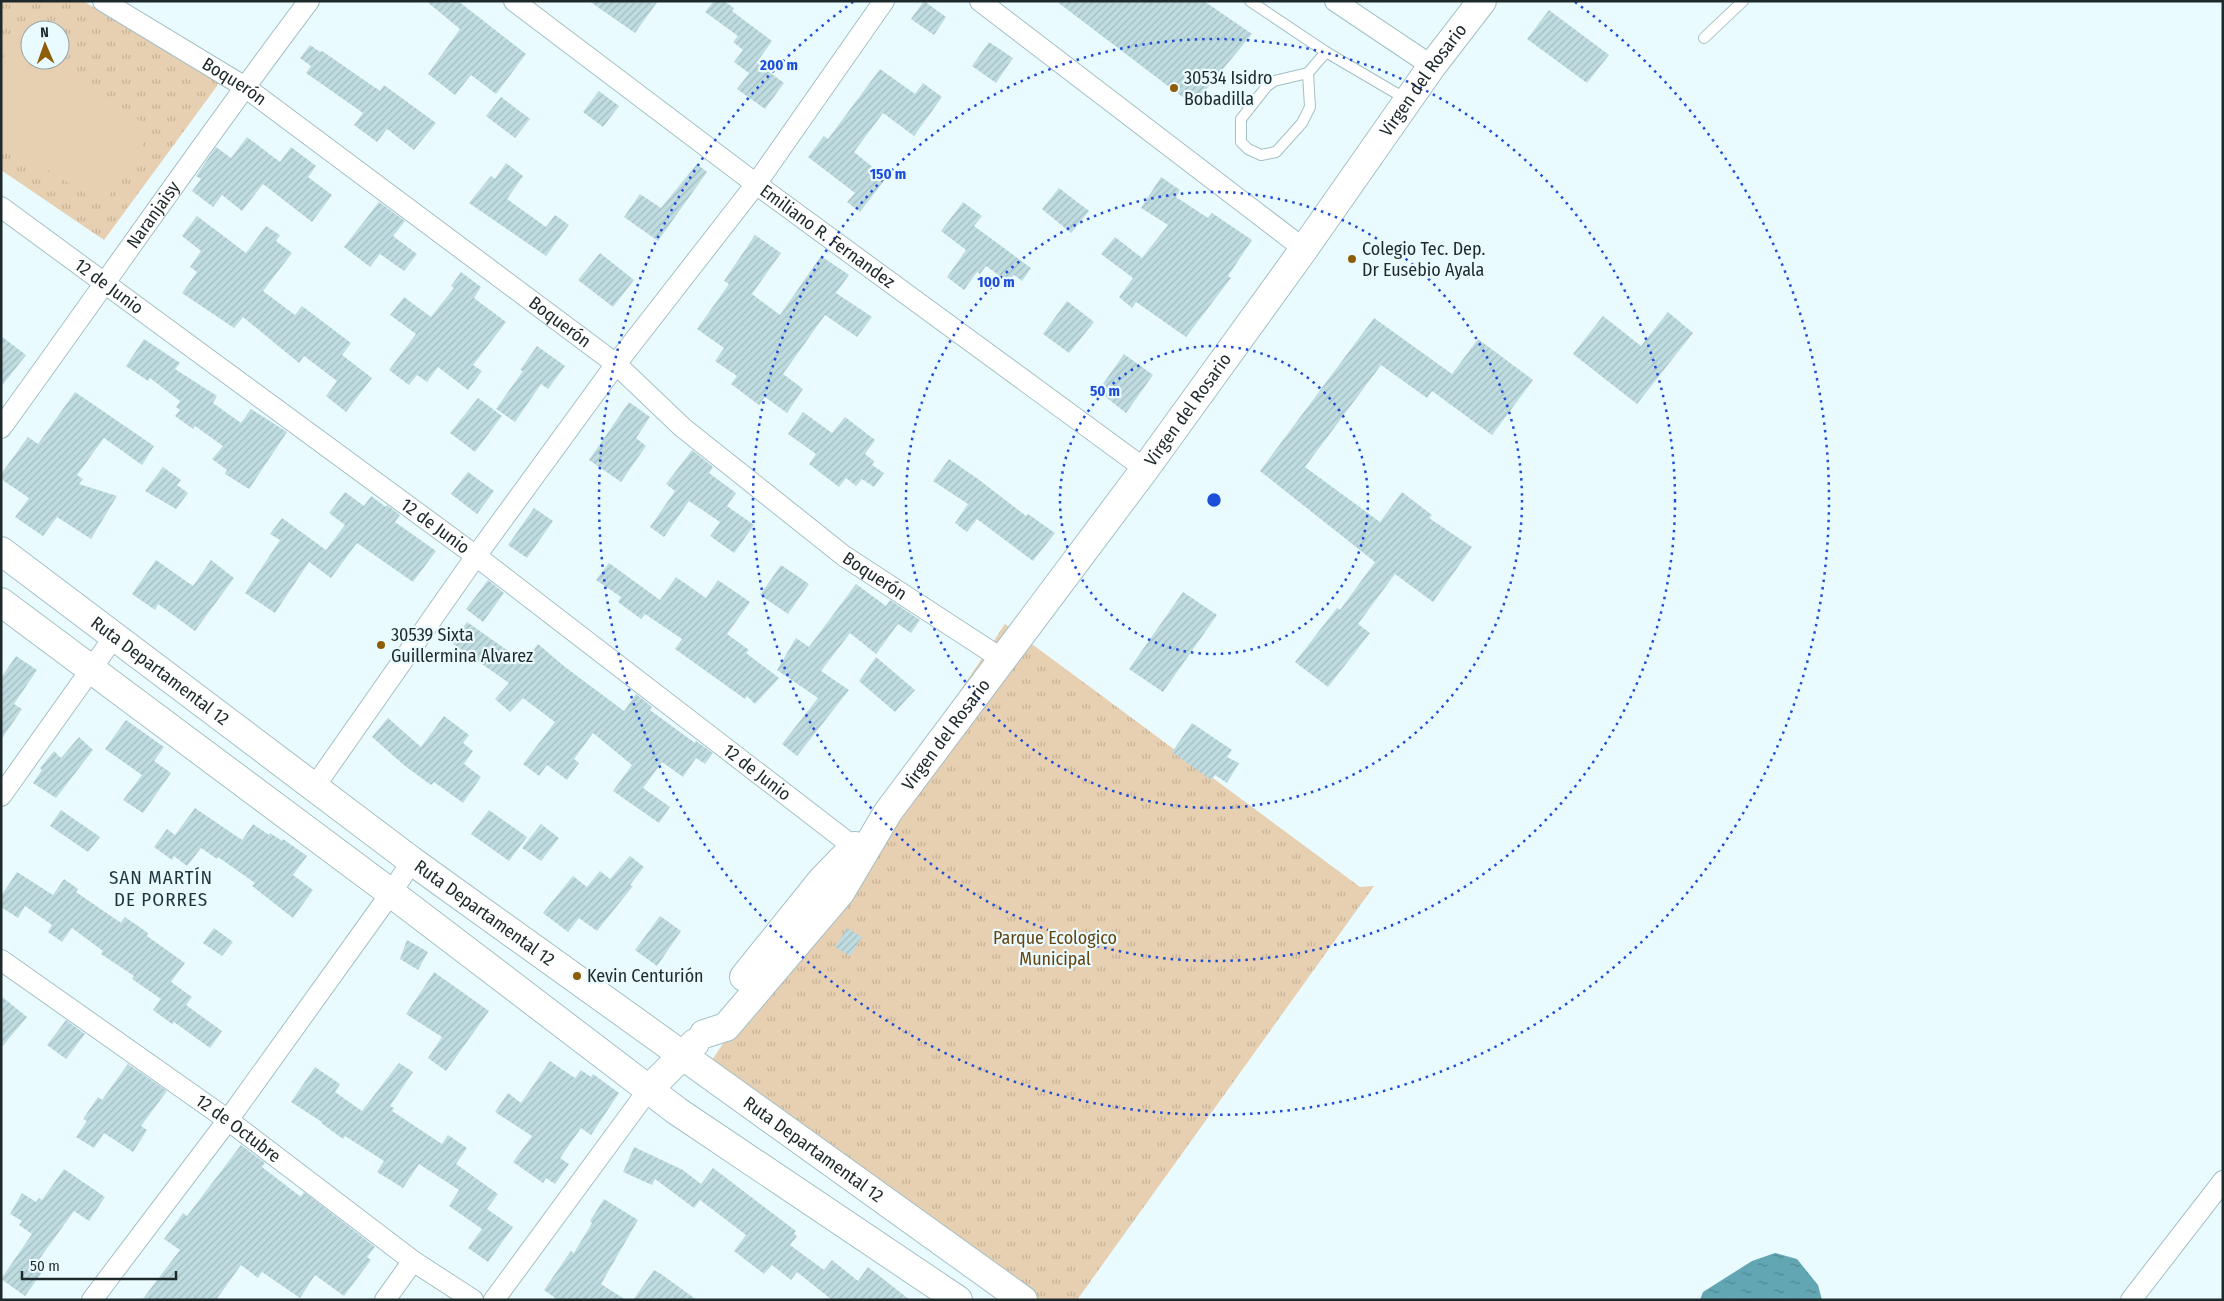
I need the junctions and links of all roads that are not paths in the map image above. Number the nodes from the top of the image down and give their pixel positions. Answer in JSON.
{"nodes":[{"id":1,"x":103,"y":1,"type":"edge"},
{"id":2,"x":308,"y":1,"type":"edge"},
{"id":3,"x":514,"y":1,"type":"edge"},
{"id":4,"x":884,"y":1,"type":"edge"},
{"id":5,"x":980,"y":1,"type":"edge"},
{"id":6,"x":1250,"y":1,"type":"edge"},
{"id":7,"x":1336,"y":1,"type":"edge"},
{"id":8,"x":1482,"y":1,"type":"edge"},
{"id":9,"x":1743,"y":1,"type":"edge"},
{"id":10,"x":1704,"y":38,"type":"dead end"},
{"id":11,"x":1326,"y":52,"type":"junction"},
{"id":12,"x":1432,"y":66,"type":"junction"},
{"id":13,"x":1308,"y":73,"type":"junction"},
{"id":14,"x":244,"y":87,"type":"junction"},
{"id":15,"x":1409,"y":100,"type":"junction"},
{"id":16,"x":756,"y":184,"type":"junction"},
{"id":17,"x":1,"y":206,"type":"edge"},
{"id":18,"x":1304,"y":249,"type":"junction"},
{"id":19,"x":106,"y":284,"type":"junction"},
{"id":20,"x":616,"y":364,"type":"junction"},
{"id":21,"x":1,"y":428,"type":"edge"},
{"id":22,"x":1145,"y":469,"type":"junction"},
{"id":23,"x":1,"y":552,"type":"edge"},
{"id":24,"x":476,"y":556,"type":"junction"},
{"id":25,"x":1,"y":602,"type":"edge"},
{"id":26,"x":114,"y":637,"type":"junction"},
{"id":27,"x":1002,"y":659,"type":"junction"},
{"id":28,"x":93,"y":669,"type":"junction"},
{"id":29,"x":315,"y":786,"type":"junction"},
{"id":30,"x":1,"y":796,"type":"edge"},
{"id":31,"x":859,"y":850,"type":"junction"},
{"id":32,"x":412,"y":861,"type":"junction"},
{"id":33,"x":391,"y":893,"type":"junction"},
{"id":34,"x":1,"y":960,"type":"edge"},
{"id":35,"x":681,"y":1056,"type":"junction"},
{"id":36,"x":649,"y":1089,"type":"junction"},
{"id":37,"x":228,"y":1120,"type":"junction"},
{"id":38,"x":2223,"y":1181,"type":"edge"},
{"id":39,"x":413,"y":1261,"type":"junction"},
{"id":40,"x":92,"y":1300,"type":"edge"},
{"id":41,"x":386,"y":1300,"type":"edge"},
{"id":42,"x":473,"y":1300,"type":"edge"},
{"id":43,"x":494,"y":1300,"type":"edge"},
{"id":44,"x":958,"y":1300,"type":"edge"},
{"id":45,"x":1023,"y":1300,"type":"edge"},
{"id":46,"x":2132,"y":1300,"type":"edge"}],
"edges":[{"from":1,"to":14,"type":"street","name":"Boquerón"},
{"from":2,"to":14,"type":"street","name":"Naranjaisy"},
{"from":3,"to":16,"type":"street","name":"Emiliano R. Fernandez"},
{"from":4,"to":16,"type":"street"},
{"from":5,"to":18,"type":"street"},
{"from":6,"to":11,"type":"lane"},
{"from":7,"to":12,"type":"street"},
{"from":8,"to":12,"type":"main road","name":"Virgen del Rosario"},
{"from":9,"to":10,"type":"lane"},
{"from":11,"to":13,"type":"lane"},
{"from":11,"to":15,"type":"lane"},
{"from":12,"to":15,"type":"main road","name":"Virgen del Rosario"},
{"from":13,"to":13,"type":"lane"},
{"from":14,"to":19,"type":"street","name":"Naranjaisy"},
{"from":14,"to":20,"type":"street","name":"Boquerón"},
{"from":15,"to":18,"type":"main road","name":"Virgen del Rosario"},
{"from":16,"to":20,"type":"street"},
{"from":16,"to":22,"type":"street","name":"Emiliano R. Fernandez"},
{"from":17,"to":19,"type":"street","name":"12 de Junio"},
{"from":18,"to":22,"type":"main road","name":"Virgen del Rosario"},
{"from":19,"to":21,"type":"street","name":"Naranjaisy"},
{"from":19,"to":24,"type":"street","name":"12 de Junio"},
{"from":20,"to":24,"type":"street"},
{"from":20,"to":27,"type":"street","name":"Boquerón"},
{"from":22,"to":27,"type":"main road","name":"Virgen del Rosario"},
{"from":23,"to":26,"type":"main road","name":"Ruta Departamental 12"},
{"from":24,"to":29,"type":"street"},
{"from":24,"to":31,"type":"street","name":"12 de Junio"},
{"from":25,"to":28,"type":"main road"},
{"from":26,"to":28,"type":"street"},
{"from":26,"to":29,"type":"main road","name":"Ruta Departamental 12"},
{"from":27,"to":31,"type":"main road","name":"Virgen del Rosario"},
{"from":28,"to":30,"type":"street"},
{"from":28,"to":33,"type":"main road"},
{"from":29,"to":32,"type":"main road","name":"Ruta Departamental 12"},
{"from":31,"to":35,"type":"main road","name":"Virgen del Rosario"},
{"from":32,"to":33,"type":"street"},
{"from":32,"to":35,"type":"main road","name":"Ruta Departamental 12"},
{"from":33,"to":36,"type":"main road"},
{"from":33,"to":37,"type":"street"},
{"from":34,"to":37,"type":"street","name":"12 de Octubre"},
{"from":35,"to":36,"type":"main road"},
{"from":35,"to":45,"type":"main road","name":"Ruta Departamental 12"},
{"from":36,"to":43,"type":"street"},
{"from":36,"to":44,"type":"main road"},
{"from":37,"to":39,"type":"street","name":"12 de Octubre"},
{"from":37,"to":40,"type":"street"},
{"from":38,"to":46,"type":"street"},
{"from":39,"to":41,"type":"street"},
{"from":39,"to":42,"type":"street","name":"12 de Octubre"}]}
